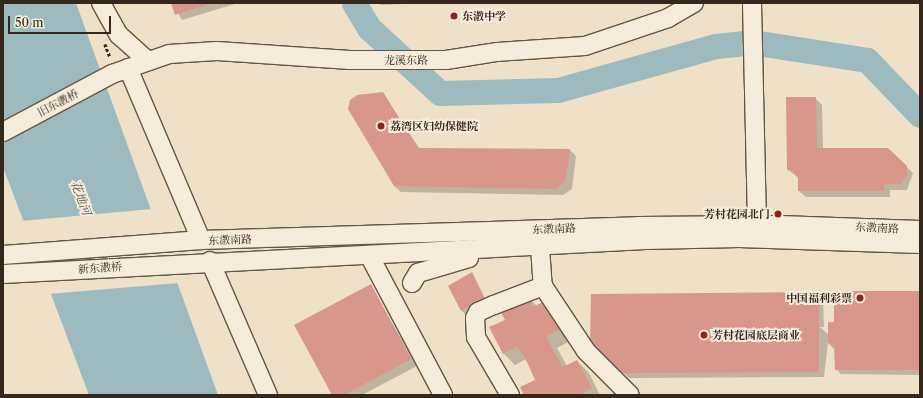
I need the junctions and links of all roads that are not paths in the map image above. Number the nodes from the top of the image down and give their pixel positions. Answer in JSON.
{"nodes":[{"id":1,"x":101,"y":3,"type":"edge"},
{"id":2,"x":694,"y":3,"type":"edge"},
{"id":3,"x":751,"y":10,"type":"edge"},
{"id":4,"x":147,"y":60,"type":"junction"},
{"id":5,"x":120,"y":71,"type":"junction"},
{"id":6,"x":3,"y":132,"type":"edge"},
{"id":7,"x":757,"y":225,"type":"junction"},
{"id":8,"x":920,"y":230,"type":"edge"},
{"id":9,"x":194,"y":241,"type":"junction"},
{"id":10,"x":920,"y":244,"type":"edge"},
{"id":11,"x":540,"y":247,"type":"junction"},
{"id":12,"x":469,"y":249,"type":"junction"},
{"id":13,"x":3,"y":255,"type":"edge"},
{"id":14,"x":369,"y":255,"type":"junction"},
{"id":15,"x":203,"y":261,"type":"junction"},
{"id":16,"x":3,"y":274,"type":"edge"},
{"id":17,"x":412,"y":283,"type":"dead end"},
{"id":18,"x":543,"y":286,"type":"junction"},
{"id":19,"x":268,"y":395,"type":"edge"},
{"id":20,"x":443,"y":395,"type":"edge"},
{"id":21,"x":510,"y":395,"type":"edge"},
{"id":22,"x":630,"y":395,"type":"edge"}],
"edges":[{"from":1,"to":4,"type":"street"},
{"from":2,"to":4,"type":"street","name":"龙溪东路"},
{"from":3,"to":7,"type":"street"},
{"from":4,"to":5,"type":"street","name":"龙溪东路"},
{"from":5,"to":6,"type":"street","name":"旧东漖桥"},
{"from":5,"to":9,"type":"street"},
{"from":7,"to":8,"type":"street","name":"东漖南路"},
{"from":7,"to":9,"type":"street","name":"东漖南路"},
{"from":9,"to":13,"type":"street","name":"新东漖桥"},
{"from":10,"to":11,"type":"street","name":"东漖南路"},
{"from":11,"to":12,"type":"street","name":"东漖南路"},
{"from":11,"to":18,"type":"street"},
{"from":12,"to":14,"type":"street","name":"东漖南路"},
{"from":12,"to":17,"type":"street"},
{"from":14,"to":15,"type":"street","name":"东漖南路"},
{"from":14,"to":20,"type":"street"},
{"from":15,"to":16,"type":"street","name":"新东漖桥"},
{"from":15,"to":19,"type":"street"},
{"from":18,"to":21,"type":"street"},
{"from":18,"to":22,"type":"street"}]}
